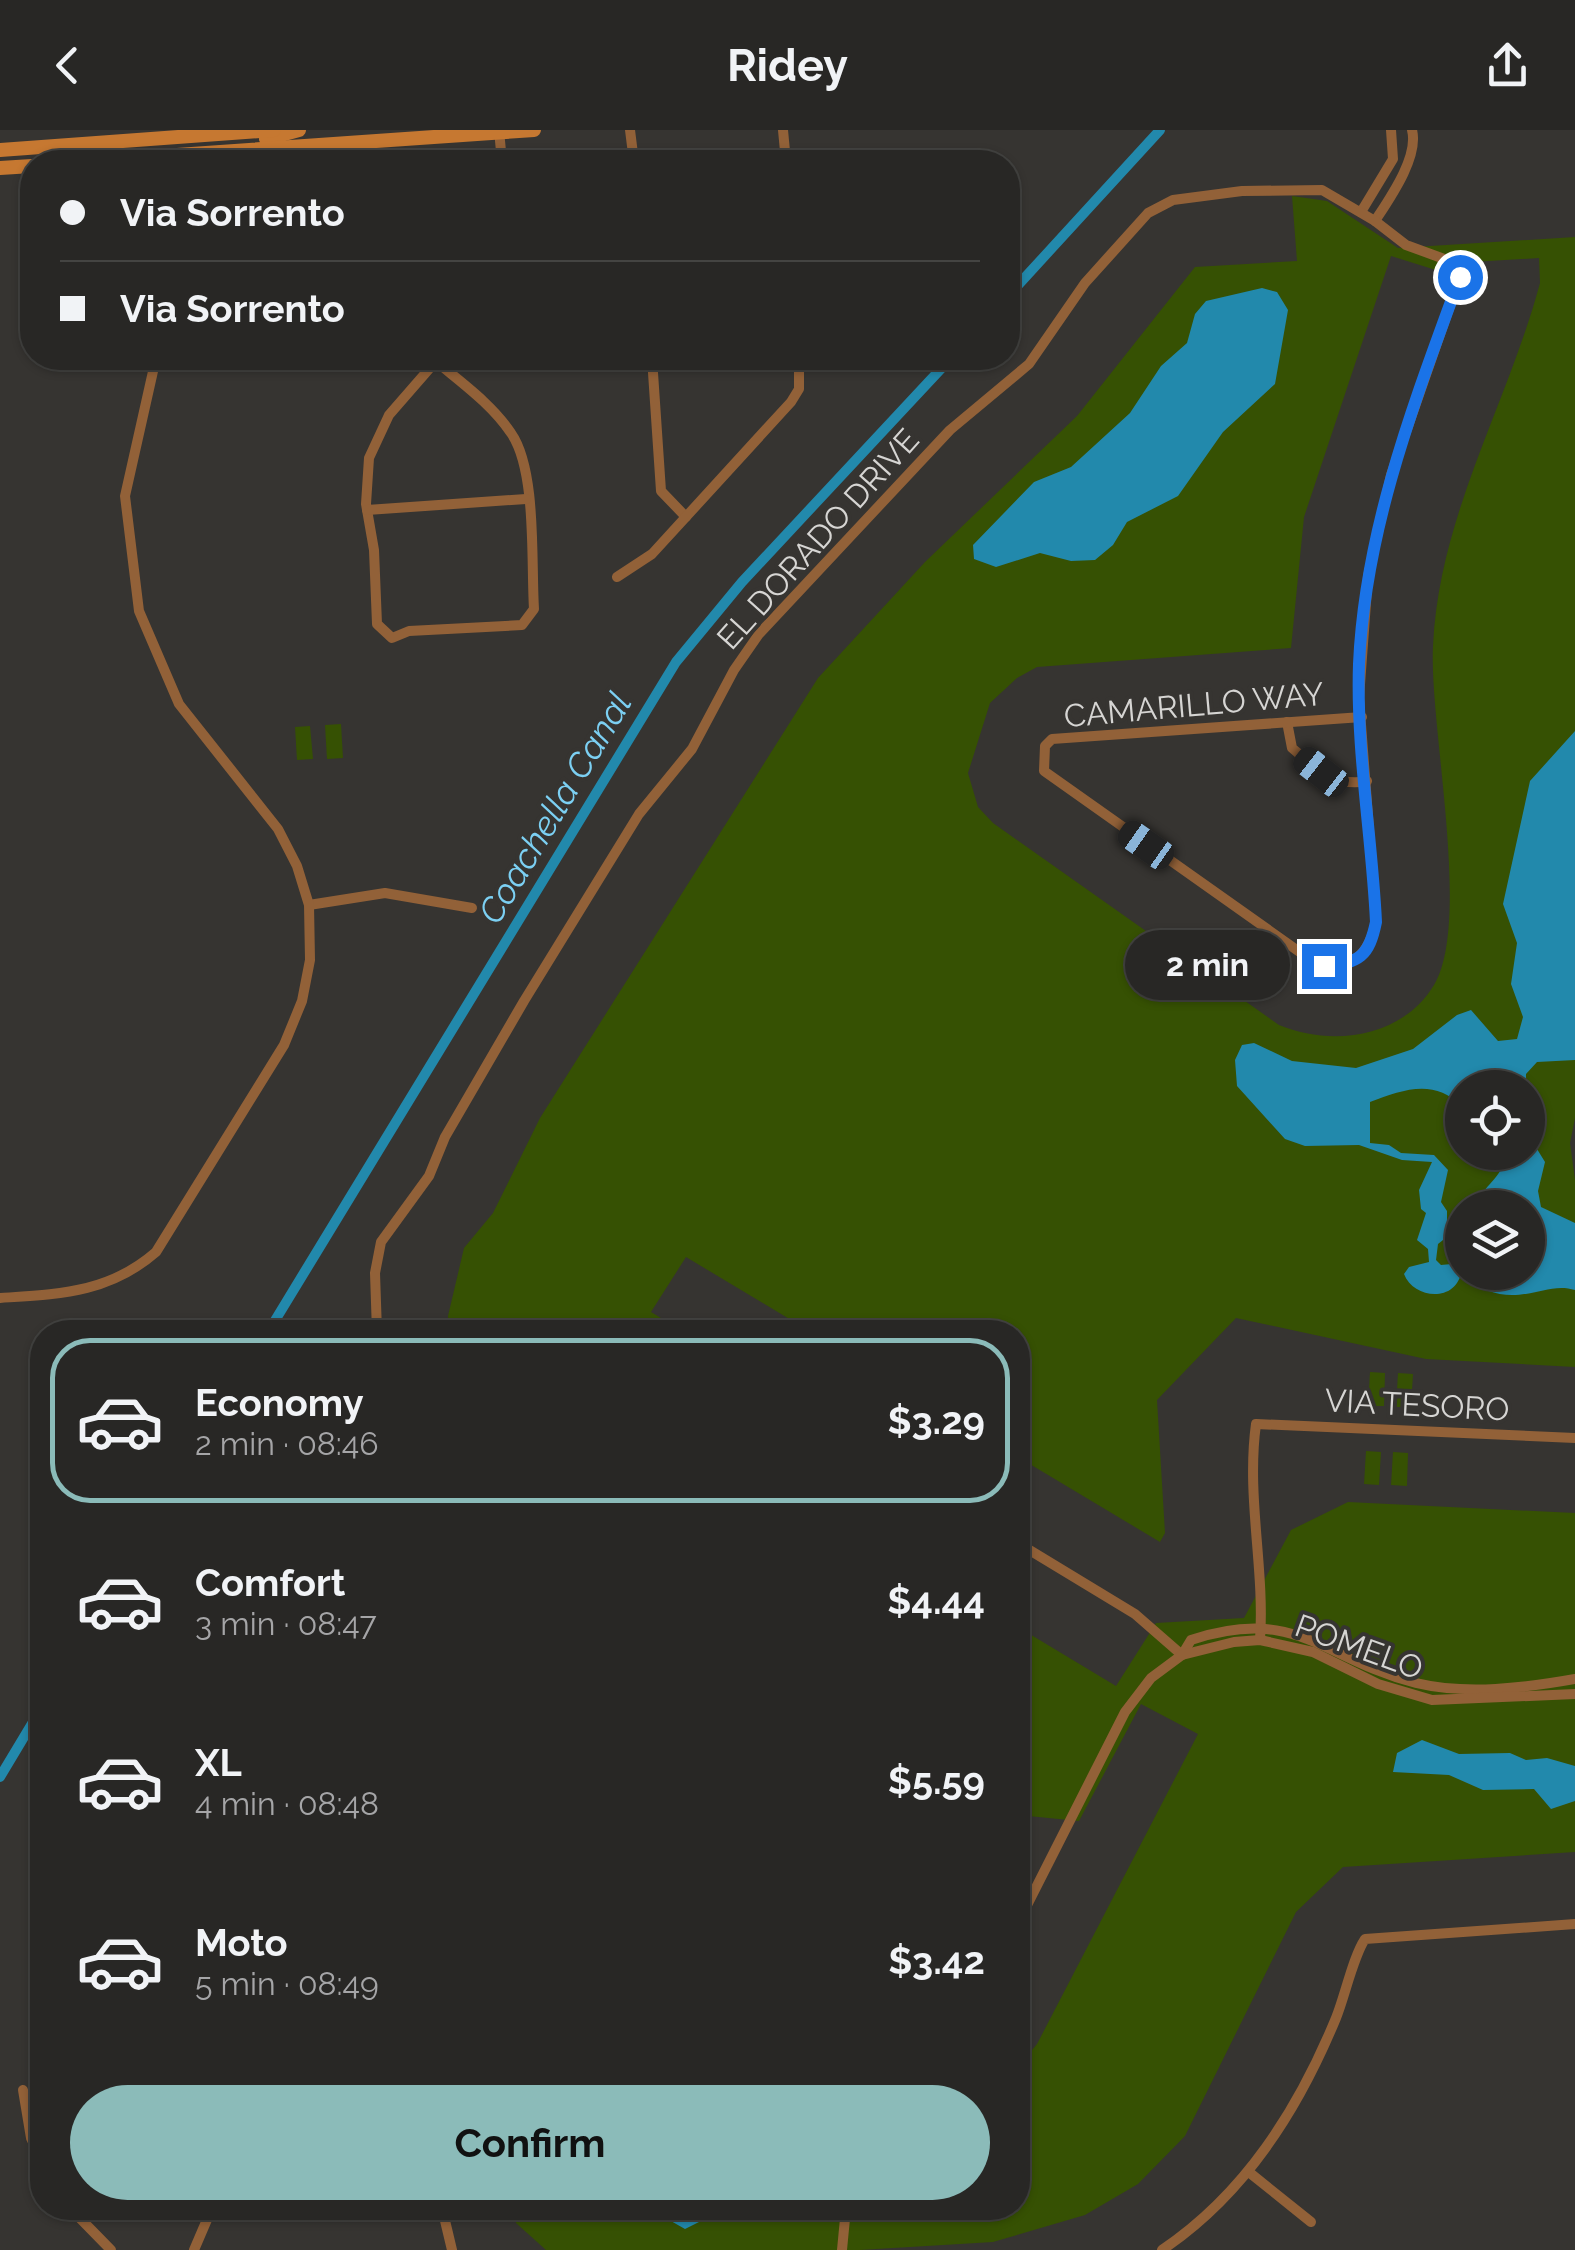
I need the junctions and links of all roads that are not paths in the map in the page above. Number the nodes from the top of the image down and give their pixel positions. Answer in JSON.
{"nodes":[{"id":1,"x":274,"y":130,"type":"edge"},
{"id":2,"x":299,"y":130,"type":"edge"},
{"id":3,"x":534,"y":130,"type":"edge"},
{"id":4,"x":1391,"y":130,"type":"edge"},
{"id":5,"x":1412,"y":130,"type":"edge"},
{"id":6,"x":499,"y":131,"type":"edge"},
{"id":7,"x":340,"y":144,"type":"junction"},
{"id":8,"x":1392,"y":148,"type":"junction"},
{"id":9,"x":0,"y":150,"type":"edge"},
{"id":10,"x":163,"y":150,"type":"edge"},
{"id":11,"x":267,"y":150,"type":"edge"},
{"id":12,"x":340,"y":150,"type":"edge"},
{"id":13,"x":1410,"y":150,"type":"junction"},
{"id":14,"x":1361,"y":212,"type":"junction"},
{"id":15,"x":1375,"y":221,"type":"junction"},
{"id":16,"x":153,"y":370,"type":"edge"},
{"id":17,"x":427,"y":370,"type":"edge"},
{"id":18,"x":447,"y":370,"type":"edge"},
{"id":19,"x":653,"y":370,"type":"edge"},
{"id":20,"x":799,"y":370,"type":"edge"},
{"id":21,"x":526,"y":499,"type":"junction"},
{"id":22,"x":367,"y":510,"type":"junction"},
{"id":23,"x":686,"y":517,"type":"junction"},
{"id":24,"x":617,"y":578,"type":"dead end"},
{"id":25,"x":1362,"y":716,"type":"junction"},
{"id":26,"x":1288,"y":722,"type":"junction"},
{"id":27,"x":1367,"y":782,"type":"junction"},
{"id":28,"x":308,"y":905,"type":"junction"},
{"id":29,"x":472,"y":908,"type":"dead end"},
{"id":30,"x":0,"y":1298,"type":"edge"},
{"id":31,"x":377,"y":1320,"type":"edge"},
{"id":32,"x":1575,"y":1438,"type":"edge"},
{"id":33,"x":1030,"y":1550,"type":"edge"},
{"id":34,"x":1262,"y":1626,"type":"junction"},
{"id":35,"x":1260,"y":1640,"type":"junction"},
{"id":36,"x":1182,"y":1656,"type":"junction"},
{"id":37,"x":1575,"y":1679,"type":"edge"},
{"id":38,"x":1575,"y":1694,"type":"edge"},
{"id":39,"x":1030,"y":1900,"type":"edge"},
{"id":40,"x":1575,"y":1924,"type":"edge"},
{"id":41,"x":22,"y":2090,"type":"dead end"},
{"id":42,"x":30,"y":2133,"type":"edge"},
{"id":43,"x":1250,"y":2173,"type":"junction"},
{"id":44,"x":82,"y":2220,"type":"edge"},
{"id":45,"x":207,"y":2220,"type":"edge"},
{"id":46,"x":445,"y":2220,"type":"edge"},
{"id":47,"x":845,"y":2220,"type":"edge"},
{"id":48,"x":1310,"y":2222,"type":"dead end"},
{"id":49,"x":111,"y":2250,"type":"edge"},
{"id":50,"x":194,"y":2250,"type":"edge"},
{"id":51,"x":452,"y":2250,"type":"edge"},
{"id":52,"x":842,"y":2250,"type":"edge"},
{"id":53,"x":1162,"y":2250,"type":"edge"}],
"edges":[{"from":1,"to":9,"type":"main road"},
{"from":2,"to":10,"type":"main road"},
{"from":3,"to":6,"type":"main road"},
{"from":4,"to":8,"type":"street"},
{"from":5,"to":13,"type":"street"},
{"from":6,"to":7,"type":"main road"},
{"from":7,"to":11,"type":"main road"},
{"from":7,"to":12,"type":"street"},
{"from":8,"to":13,"type":"street"},
{"from":8,"to":14,"type":"street"},
{"from":13,"to":15,"type":"street"},
{"from":14,"to":15,"type":"street","name":"EL DORADO DRIVE"},
{"from":14,"to":31,"type":"street","name":"EL DORADO DRIVE"},
{"from":15,"to":25,"type":"street","name":"EL DORADO DRIVE"},
{"from":16,"to":28,"type":"street"},
{"from":17,"to":22,"type":"street"},
{"from":18,"to":21,"type":"street"},
{"from":19,"to":23,"type":"street"},
{"from":20,"to":23,"type":"street"},
{"from":21,"to":22,"type":"street"},
{"from":21,"to":22,"type":"street"},
{"from":23,"to":24,"type":"street"},
{"from":25,"to":26,"type":"street","name":"CAMARILLO WAY"},
{"from":25,"to":27,"type":"street"},
{"from":26,"to":27,"type":"street"},
{"from":26,"to":27,"type":"street","name":"CAMARILLO WAY"},
{"from":28,"to":29,"type":"street"},
{"from":28,"to":30,"type":"street"},
{"from":32,"to":34,"type":"street","name":"VIA TESORO"},
{"from":33,"to":36,"type":"street"},
{"from":34,"to":35,"type":"street"},
{"from":34,"to":36,"type":"street","name":"POMELO"},
{"from":34,"to":37,"type":"street","name":"POMELO"},
{"from":35,"to":36,"type":"street","name":"POMELO"},
{"from":35,"to":38,"type":"street","name":"POMELO"},
{"from":36,"to":39,"type":"street"},
{"from":40,"to":43,"type":"street"},
{"from":41,"to":42,"type":"street"},
{"from":43,"to":48,"type":"street"},
{"from":43,"to":53,"type":"street"},
{"from":44,"to":49,"type":"street"},
{"from":45,"to":50,"type":"street"},
{"from":46,"to":51,"type":"street"},
{"from":47,"to":52,"type":"street"}]}
